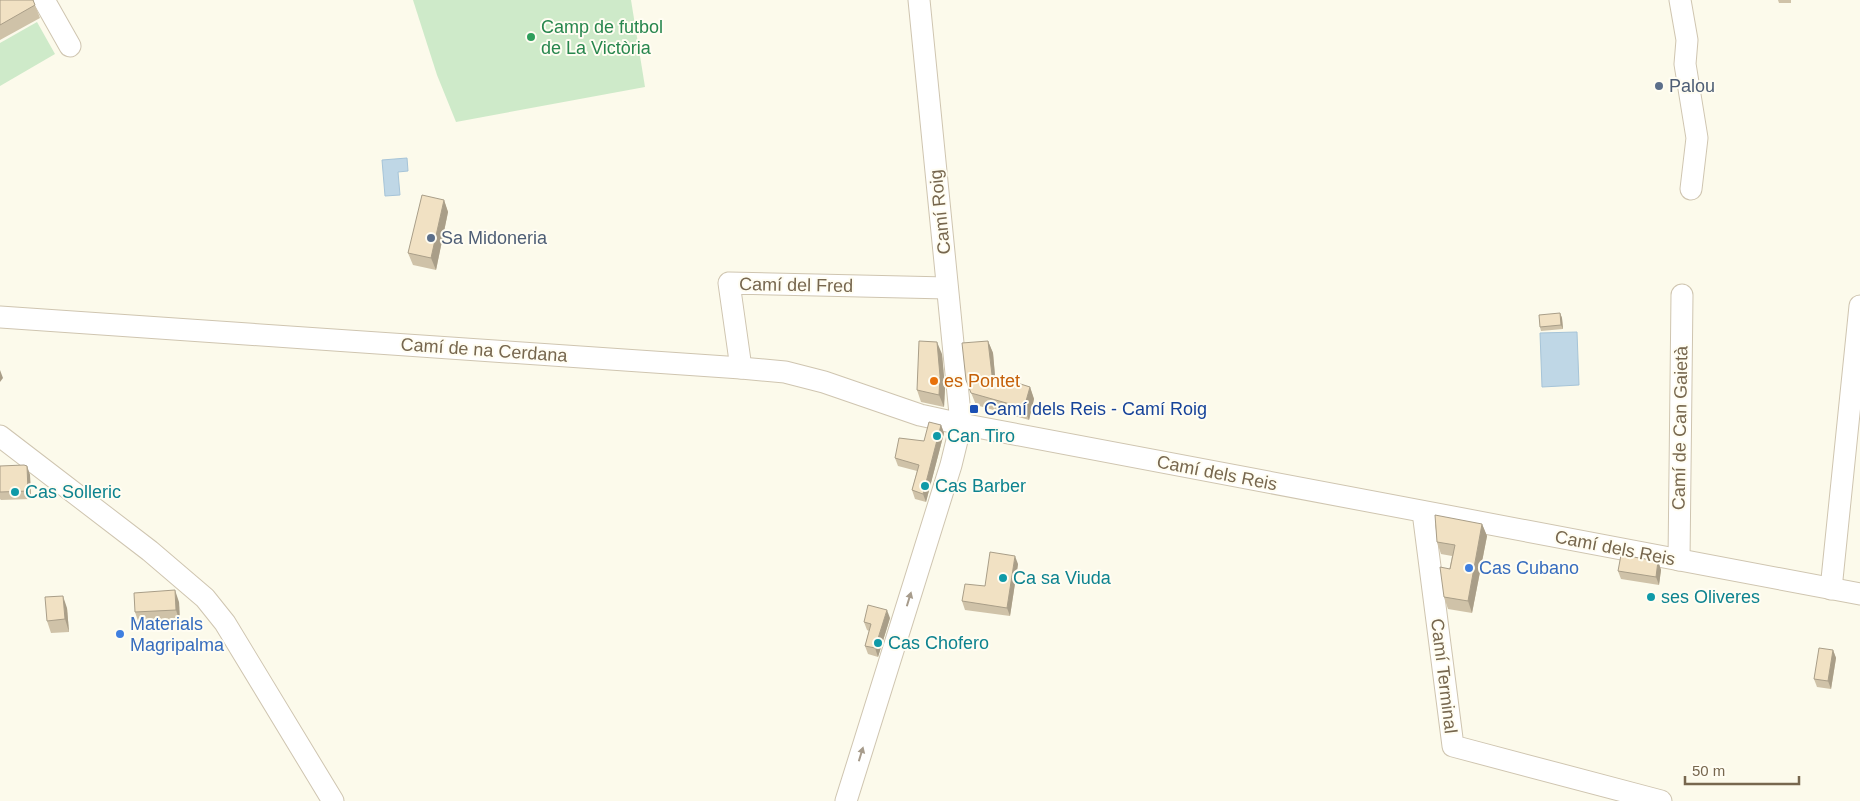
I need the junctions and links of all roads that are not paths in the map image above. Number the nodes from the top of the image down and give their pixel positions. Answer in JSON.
{"nodes":[{"id":1,"x":44,"y":0,"type":"edge"},
{"id":2,"x":919,"y":0,"type":"edge"},
{"id":3,"x":1680,"y":0,"type":"edge"},
{"id":4,"x":70,"y":46,"type":"dead end"},
{"id":5,"x":1691,"y":189,"type":"dead end"},
{"id":6,"x":947,"y":288,"type":"junction"},
{"id":7,"x":1682,"y":295,"type":"dead end"},
{"id":8,"x":1860,"y":306,"type":"edge"},
{"id":9,"x":0,"y":317,"type":"edge"},
{"id":10,"x":741,"y":368,"type":"junction"},
{"id":11,"x":961,"y":424,"type":"junction"},
{"id":12,"x":0,"y":436,"type":"edge"},
{"id":13,"x":1424,"y":512,"type":"junction"},
{"id":14,"x":1679,"y":560,"type":"junction"},
{"id":15,"x":1831,"y":589,"type":"junction"},
{"id":16,"x":1860,"y":594,"type":"edge"},
{"id":17,"x":334,"y":801,"type":"edge"},
{"id":18,"x":846,"y":801,"type":"edge"},
{"id":19,"x":1661,"y":801,"type":"edge"}],
"edges":[{"from":1,"to":4,"type":"street"},
{"from":2,"to":6,"type":"street","name":"Camí Roig"},
{"from":3,"to":5,"type":"street"},
{"from":6,"to":10,"type":"street","name":"Camí del Fred"},
{"from":6,"to":11,"type":"street","name":"Camí Roig"},
{"from":7,"to":14,"type":"street","name":"Camí de Can Gaietà"},
{"from":8,"to":15,"type":"street"},
{"from":9,"to":10,"type":"street","name":"Camí de na Cerdana"},
{"from":10,"to":11,"type":"street","name":"Camí de na Cerdana"},
{"from":11,"to":13,"type":"street","name":"Camí dels Reis"},
{"from":18,"to":11,"type":"street","one_way":true},
{"from":12,"to":17,"type":"street"},
{"from":13,"to":14,"type":"street","name":"Camí dels Reis"},
{"from":13,"to":19,"type":"street","name":"Camí Terminal"},
{"from":14,"to":15,"type":"street","name":"Camí dels Reis"},
{"from":15,"to":16,"type":"street","name":"Camí dels Reis"}]}
